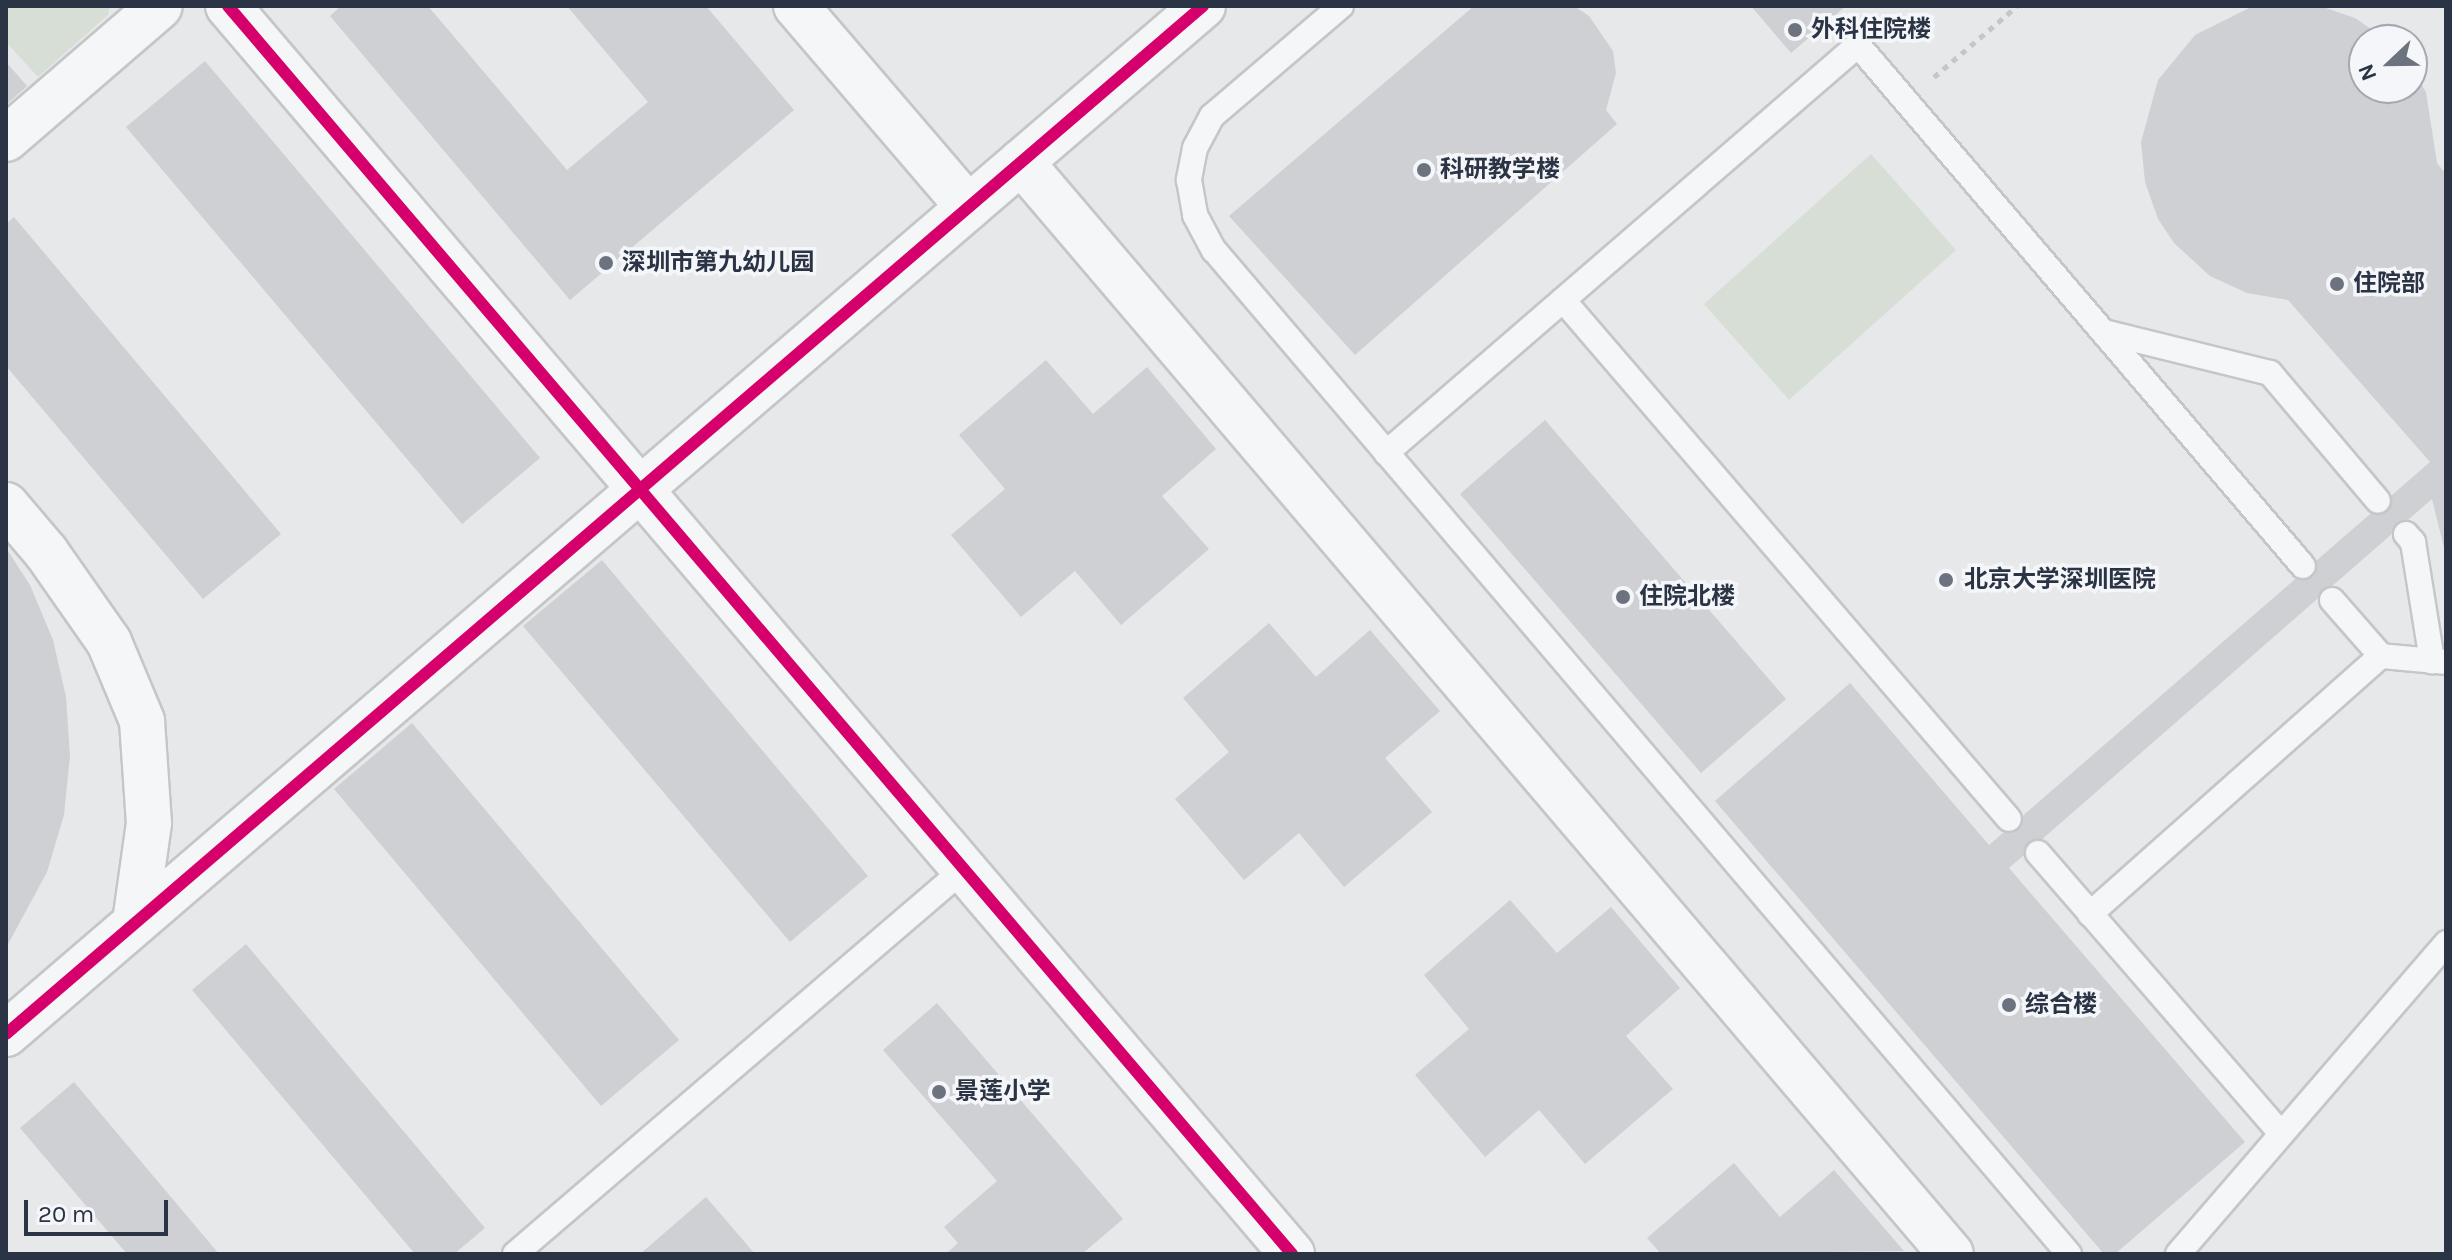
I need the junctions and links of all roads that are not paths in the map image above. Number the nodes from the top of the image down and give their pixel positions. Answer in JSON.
{"nodes":[{"id":1,"x":160,"y":6,"type":"edge"},
{"id":2,"x":228,"y":6,"type":"edge"},
{"id":3,"x":796,"y":6,"type":"edge"},
{"id":4,"x":1203,"y":6,"type":"edge"},
{"id":5,"x":1341,"y":6,"type":"edge"},
{"id":6,"x":6,"y":139,"type":"edge"},
{"id":7,"x":1021,"y":162,"type":"junction"},
{"id":8,"x":968,"y":207,"type":"junction"},
{"id":9,"x":1563,"y":300,"type":"junction"},
{"id":10,"x":2104,"y":332,"type":"junction"},
{"id":11,"x":1386,"y":453,"type":"junction"},
{"id":12,"x":640,"y":489,"type":"junction"},
{"id":13,"x":2378,"y":501,"type":"dead end"},
{"id":14,"x":6,"y":505,"type":"edge"},
{"id":15,"x":2406,"y":534,"type":"dead end"},
{"id":16,"x":2303,"y":566,"type":"dead end"},
{"id":17,"x":2332,"y":600,"type":"dead end"},
{"id":18,"x":2381,"y":656,"type":"junction"},
{"id":19,"x":2439,"y":661,"type":"edge"},
{"id":20,"x":2009,"y":819,"type":"dead end"},
{"id":21,"x":2038,"y":853,"type":"dead end"},
{"id":22,"x":964,"y":869,"type":"junction"},
{"id":23,"x":2090,"y":914,"type":"junction"},
{"id":24,"x":135,"y":923,"type":"junction"},
{"id":25,"x":2446,"y":943,"type":"edge"},
{"id":26,"x":6,"y":1034,"type":"edge"},
{"id":27,"x":2281,"y":1134,"type":"junction"},
{"id":28,"x":515,"y":1254,"type":"edge"},
{"id":29,"x":1292,"y":1254,"type":"edge"},
{"id":30,"x":1951,"y":1254,"type":"edge"},
{"id":31,"x":2069,"y":1254,"type":"edge"},
{"id":32,"x":2178,"y":1254,"type":"edge"}],
"edges":[{"from":1,"to":6,"type":"street"},
{"from":2,"to":12,"type":"street"},
{"from":3,"to":8,"type":"street"},
{"from":4,"to":7,"type":"street"},
{"from":5,"to":11,"type":"lane"},
{"from":7,"to":8,"type":"street"},
{"from":7,"to":30,"type":"street"},
{"from":8,"to":12,"type":"street"},
{"from":9,"to":10,"type":"lane"},
{"from":9,"to":11,"type":"lane"},
{"from":9,"to":20,"type":"lane"},
{"from":10,"to":13,"type":"lane"},
{"from":10,"to":16,"type":"lane"},
{"from":11,"to":31,"type":"lane"},
{"from":12,"to":22,"type":"street"},
{"from":12,"to":24,"type":"street"},
{"from":14,"to":24,"type":"street"},
{"from":15,"to":19,"type":"lane"},
{"from":17,"to":18,"type":"lane"},
{"from":18,"to":19,"type":"lane"},
{"from":18,"to":23,"type":"lane"},
{"from":21,"to":23,"type":"lane"},
{"from":22,"to":28,"type":"lane"},
{"from":22,"to":29,"type":"street"},
{"from":23,"to":27,"type":"lane"},
{"from":24,"to":26,"type":"street"},
{"from":25,"to":27,"type":"lane"},
{"from":27,"to":32,"type":"lane"}]}
